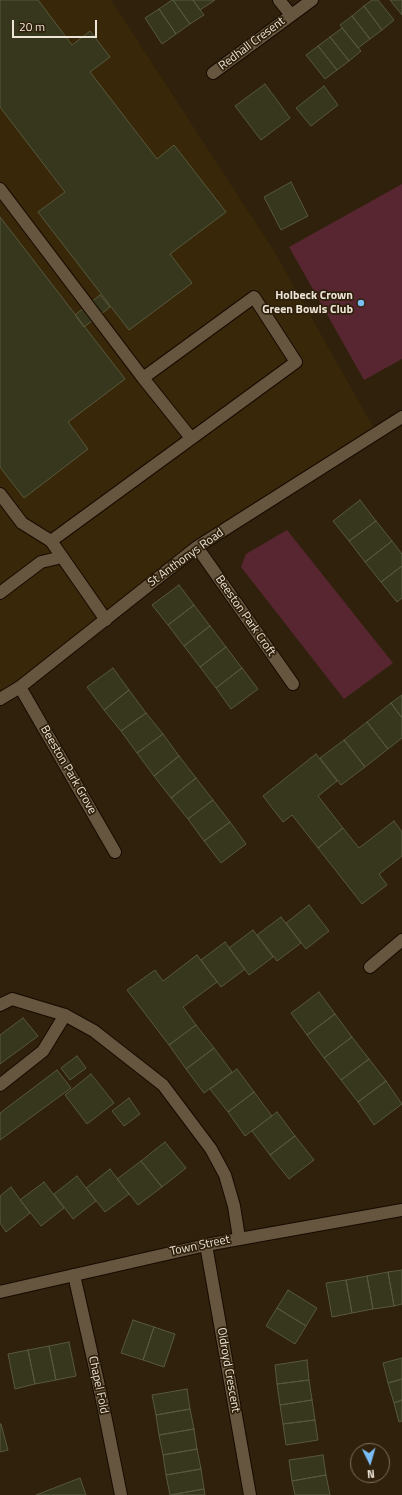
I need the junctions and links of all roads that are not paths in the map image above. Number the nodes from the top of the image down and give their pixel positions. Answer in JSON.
{"nodes":[{"id":1,"x":279,"y":0,"type":"edge"},
{"id":2,"x":312,"y":0,"type":"edge"},
{"id":3,"x":290,"y":15,"type":"junction"},
{"id":4,"x":214,"y":73,"type":"dead end"},
{"id":5,"x":0,"y":189,"type":"edge"},
{"id":6,"x":143,"y":378,"type":"junction"},
{"id":7,"x":402,"y":417,"type":"edge"},
{"id":8,"x":191,"y":438,"type":"junction"},
{"id":9,"x":2,"y":500,"type":"edge"},
{"id":10,"x":51,"y":541,"type":"junction"},
{"id":11,"x":197,"y":547,"type":"junction"},
{"id":12,"x":62,"y":557,"type":"junction"},
{"id":13,"x":0,"y":593,"type":"edge"},
{"id":14,"x":106,"y":620,"type":"junction"},
{"id":15,"x":293,"y":684,"type":"dead end"},
{"id":16,"x":20,"y":687,"type":"junction"},
{"id":17,"x":0,"y":699,"type":"edge"},
{"id":18,"x":115,"y":852,"type":"dead end"},
{"id":19,"x":402,"y":940,"type":"edge"},
{"id":20,"x":370,"y":967,"type":"dead end"},
{"id":21,"x":0,"y":1005,"type":"edge"},
{"id":22,"x":65,"y":1015,"type":"junction"},
{"id":23,"x":0,"y":1085,"type":"edge"},
{"id":24,"x":402,"y":1210,"type":"edge"},
{"id":25,"x":240,"y":1238,"type":"junction"},
{"id":26,"x":206,"y":1245,"type":"junction"},
{"id":27,"x":74,"y":1275,"type":"junction"},
{"id":28,"x":0,"y":1292,"type":"edge"},
{"id":29,"x":121,"y":1495,"type":"edge"},
{"id":30,"x":250,"y":1495,"type":"edge"}],
"edges":[{"from":1,"to":3,"type":"street","name":"Redhall Cresent"},
{"from":2,"to":3,"type":"street","name":"Redhall Cresent"},
{"from":3,"to":4,"type":"street","name":"Redhall Cresent"},
{"from":5,"to":6,"type":"street"},
{"from":6,"to":8,"type":"street"},
{"from":6,"to":8,"type":"street"},
{"from":7,"to":11,"type":"street","name":"St Anthonys Road"},
{"from":8,"to":10,"type":"street"},
{"from":9,"to":10,"type":"street"},
{"from":10,"to":12,"type":"street"},
{"from":11,"to":14,"type":"street","name":"St Anthonys Road"},
{"from":11,"to":15,"type":"street","name":"Beeston Park Croft"},
{"from":12,"to":13,"type":"street"},
{"from":12,"to":14,"type":"street"},
{"from":14,"to":16,"type":"street","name":"St Anthonys Road"},
{"from":16,"to":17,"type":"street","name":"St Anthonys Road"},
{"from":16,"to":18,"type":"street","name":"Beeston Park Grove"},
{"from":19,"to":20,"type":"street"},
{"from":21,"to":22,"type":"street"},
{"from":22,"to":23,"type":"street"},
{"from":22,"to":25,"type":"street"},
{"from":24,"to":25,"type":"street","name":"Town Street"},
{"from":25,"to":26,"type":"street","name":"Town Street"},
{"from":26,"to":27,"type":"street","name":"Town Street"},
{"from":26,"to":30,"type":"street","name":"Oldroyd Crescent"},
{"from":27,"to":28,"type":"street","name":"Town Street"},
{"from":27,"to":29,"type":"street","name":"Chapel Fold"}]}
